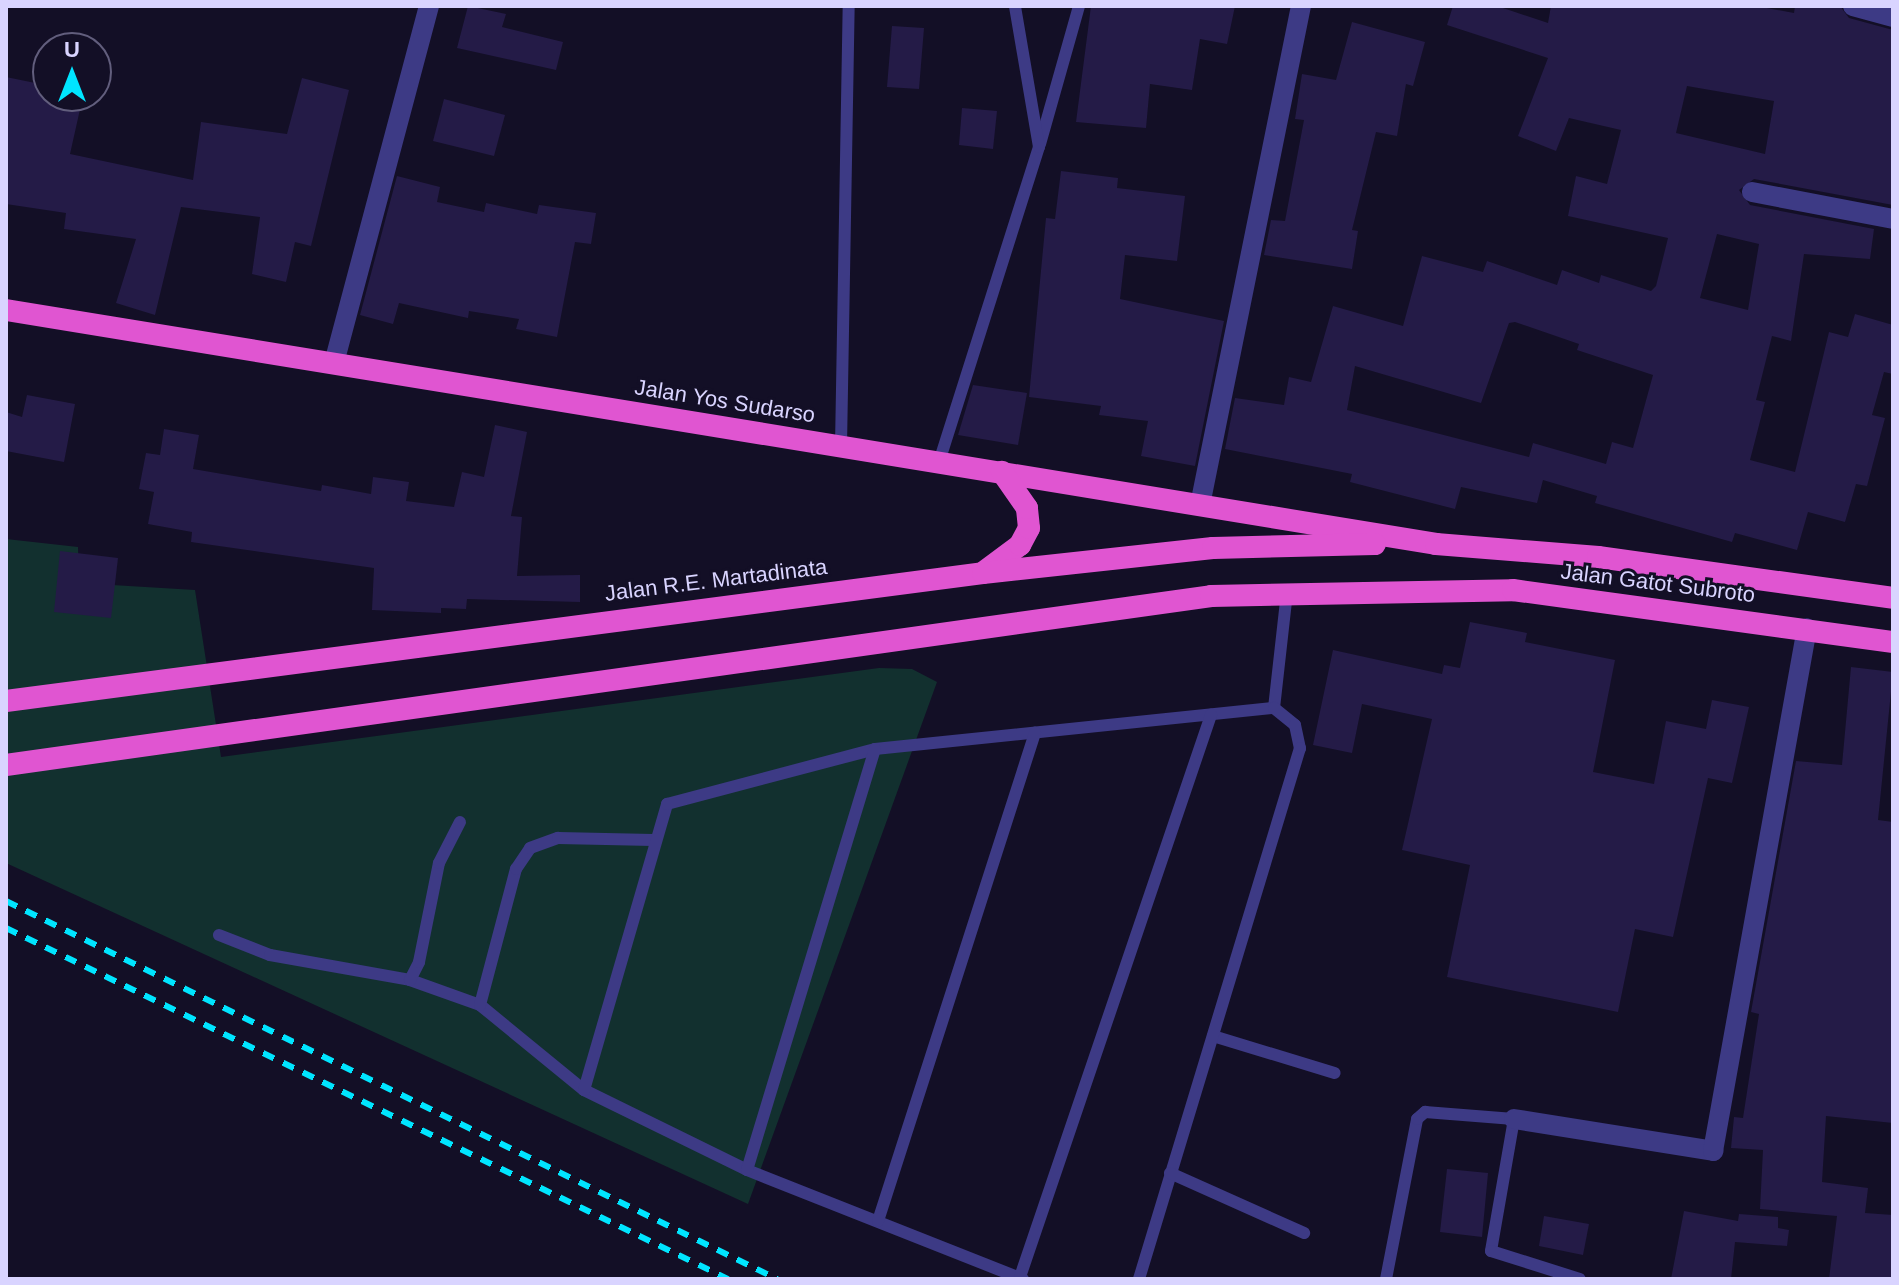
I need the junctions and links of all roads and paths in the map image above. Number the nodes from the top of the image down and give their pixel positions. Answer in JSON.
{"nodes":[{"id":1,"x":429,"y":6,"type":"edge"},
{"id":2,"x":849,"y":6,"type":"edge"},
{"id":3,"x":1015,"y":6,"type":"edge"},
{"id":4,"x":1079,"y":6,"type":"edge"},
{"id":5,"x":1301,"y":6,"type":"edge"},
{"id":6,"x":1853,"y":6,"type":"edge"},
{"id":7,"x":1893,"y":17,"type":"edge"},
{"id":8,"x":1039,"y":147,"type":"junction"},
{"id":9,"x":1752,"y":192,"type":"dead end"},
{"id":10,"x":1893,"y":219,"type":"edge"},
{"id":11,"x":6,"y":310,"type":"edge"},
{"id":12,"x":334,"y":363,"type":"junction"},
{"id":13,"x":841,"y":446,"type":"junction"},
{"id":14,"x":939,"y":462,"type":"junction"},
{"id":15,"x":1002,"y":472,"type":"junction"},
{"id":16,"x":1200,"y":505,"type":"junction"},
{"id":17,"x":1436,"y":544,"type":"junction"},
{"id":18,"x":983,"y":573,"type":"junction"},
{"id":19,"x":1287,"y":593,"type":"junction"},
{"id":20,"x":1893,"y":598,"type":"edge"},
{"id":21,"x":1807,"y":628,"type":"junction"},
{"id":22,"x":1893,"y":642,"type":"edge"},
{"id":23,"x":6,"y":701,"type":"edge"},
{"id":24,"x":1274,"y":708,"type":"junction"},
{"id":25,"x":1211,"y":715,"type":"junction"},
{"id":26,"x":1035,"y":733,"type":"junction"},
{"id":27,"x":875,"y":749,"type":"junction"},
{"id":28,"x":6,"y":765,"type":"edge"},
{"id":29,"x":460,"y":822,"type":"dead end"},
{"id":30,"x":653,"y":840,"type":"junction"},
{"id":31,"x":219,"y":935,"type":"dead end"},
{"id":32,"x":410,"y":980,"type":"junction"},
{"id":33,"x":480,"y":1005,"type":"junction"},
{"id":34,"x":1213,"y":1036,"type":"junction"},
{"id":35,"x":1335,"y":1073,"type":"dead end"},
{"id":36,"x":584,"y":1090,"type":"junction"},
{"id":37,"x":1514,"y":1119,"type":"junction"},
{"id":38,"x":747,"y":1170,"type":"junction"},
{"id":39,"x":1170,"y":1173,"type":"junction"},
{"id":40,"x":878,"y":1221,"type":"junction"},
{"id":41,"x":1304,"y":1233,"type":"dead end"},
{"id":42,"x":1021,"y":1278,"type":"edge"},
{"id":43,"x":1139,"y":1279,"type":"edge"},
{"id":44,"x":1386,"y":1279,"type":"edge"},
{"id":45,"x":1580,"y":1279,"type":"edge"}],
"edges":[{"from":1,"to":12,"type":"street"},
{"from":2,"to":13,"type":"lane"},
{"from":3,"to":8,"type":"lane"},
{"from":4,"to":8,"type":"lane"},
{"from":5,"to":16,"type":"street"},
{"from":6,"to":7,"type":"street"},
{"from":8,"to":14,"type":"lane"},
{"from":9,"to":10,"type":"street"},
{"from":11,"to":12,"type":"highway","name":"Jalan Yos Sudarso"},
{"from":12,"to":13,"type":"highway","name":"Jalan Yos Sudarso"},
{"from":13,"to":14,"type":"highway","name":"Jalan Yos Sudarso"},
{"from":14,"to":15,"type":"highway","name":"Jalan Yos Sudarso"},
{"from":15,"to":16,"type":"highway","name":"Jalan Yos Sudarso"},
{"from":15,"to":18,"type":"highway"},
{"from":16,"to":17,"type":"highway","name":"Jalan Yos Sudarso"},
{"from":17,"to":18,"type":"highway","name":"Jalan R.E. Martadinata"},
{"from":17,"to":20,"type":"highway","name":"Jalan Gatot Subroto"},
{"from":18,"to":23,"type":"highway","name":"Jalan R.E. Martadinata"},
{"from":19,"to":21,"type":"highway","name":"Jalan Gatot Subroto"},
{"from":19,"to":24,"type":"lane"},
{"from":19,"to":28,"type":"highway"},
{"from":21,"to":22,"type":"highway","name":"Jalan Gatot Subroto"},
{"from":21,"to":37,"type":"street"},
{"from":24,"to":25,"type":"lane"},
{"from":24,"to":34,"type":"lane"},
{"from":25,"to":26,"type":"lane"},
{"from":25,"to":42,"type":"lane"},
{"from":26,"to":27,"type":"lane"},
{"from":26,"to":40,"type":"lane"},
{"from":27,"to":30,"type":"lane"},
{"from":27,"to":38,"type":"lane"},
{"from":29,"to":32,"type":"lane"},
{"from":30,"to":33,"type":"lane"},
{"from":30,"to":36,"type":"lane"},
{"from":31,"to":32,"type":"lane"},
{"from":32,"to":33,"type":"lane"},
{"from":33,"to":36,"type":"lane"},
{"from":34,"to":35,"type":"lane"},
{"from":34,"to":39,"type":"lane"},
{"from":36,"to":38,"type":"lane"},
{"from":37,"to":44,"type":"lane"},
{"from":37,"to":45,"type":"lane"},
{"from":38,"to":40,"type":"lane"},
{"from":39,"to":41,"type":"lane"},
{"from":39,"to":43,"type":"lane"},
{"from":40,"to":42,"type":"lane"}]}
